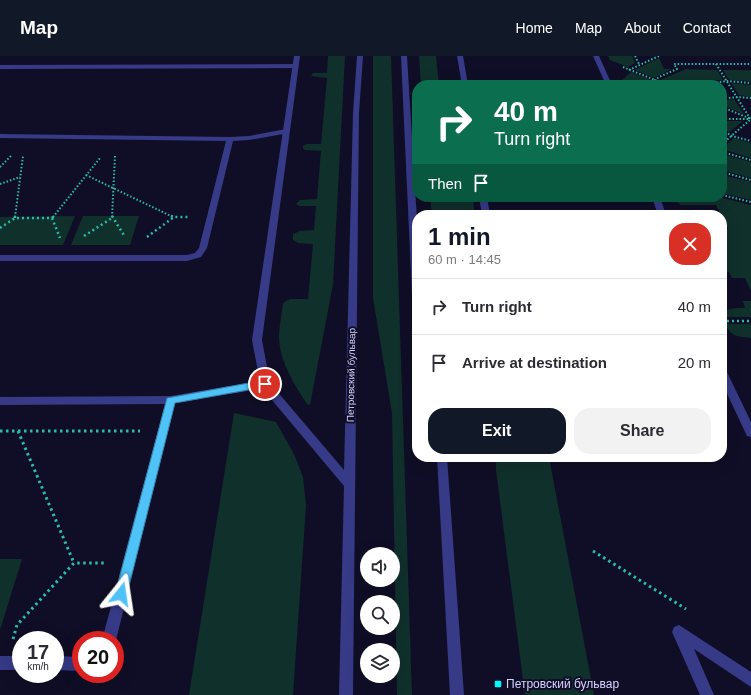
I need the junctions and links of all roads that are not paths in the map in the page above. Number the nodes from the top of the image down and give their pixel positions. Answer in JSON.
{"nodes":[{"id":1,"x":297,"y":56,"type":"edge"},
{"id":2,"x":360,"y":56,"type":"edge"},
{"id":3,"x":404,"y":56,"type":"edge"},
{"id":4,"x":460,"y":56,"type":"edge"},
{"id":5,"x":596,"y":56,"type":"edge"},
{"id":6,"x":296,"y":66,"type":"junction"},
{"id":7,"x":0,"y":67,"type":"edge"},
{"id":8,"x":464,"y":80,"type":"edge"},
{"id":9,"x":606,"y":80,"type":"edge"},
{"id":10,"x":286,"y":131,"type":"junction"},
{"id":11,"x":0,"y":136,"type":"edge"},
{"id":12,"x":230,"y":139,"type":"junction"},
{"id":13,"x":412,"y":210,"type":"edge"},
{"id":14,"x":0,"y":258,"type":"edge"},
{"id":15,"x":727,"y":383,"type":"edge"},
{"id":16,"x":265,"y":384,"type":"junction"},
{"id":17,"x":171,"y":400,"type":"junction"},
{"id":18,"x":0,"y":401,"type":"edge"},
{"id":19,"x":751,"y":433,"type":"edge"},
{"id":20,"x":442,"y":462,"type":"edge"},
{"id":21,"x":349,"y":484,"type":"junction"},
{"id":22,"x":111,"y":631,"type":"edge"},
{"id":23,"x":751,"y":680,"type":"edge"},
{"id":24,"x":346,"y":695,"type":"edge"},
{"id":25,"x":457,"y":695,"type":"edge"},
{"id":26,"x":707,"y":695,"type":"edge"}],
"edges":[{"from":1,"to":6,"type":"street"},
{"from":2,"to":21,"type":"street","name":"Петровский бульвар"},
{"from":3,"to":13,"type":"street"},
{"from":4,"to":8,"type":"street"},
{"from":5,"to":9,"type":"street"},
{"from":6,"to":7,"type":"street"},
{"from":6,"to":10,"type":"street"},
{"from":10,"to":12,"type":"street"},
{"from":10,"to":16,"type":"street"},
{"from":11,"to":12,"type":"street"},
{"from":12,"to":14,"type":"street"},
{"from":15,"to":19,"type":"street"},
{"from":16,"to":17,"type":"street"},
{"from":16,"to":21,"type":"street"},
{"from":17,"to":18,"type":"street"},
{"from":17,"to":22,"type":"street"},
{"from":20,"to":25,"type":"street"},
{"from":21,"to":24,"type":"street","name":"Петровский бульвар"},
{"from":23,"to":26,"type":"street"}]}
